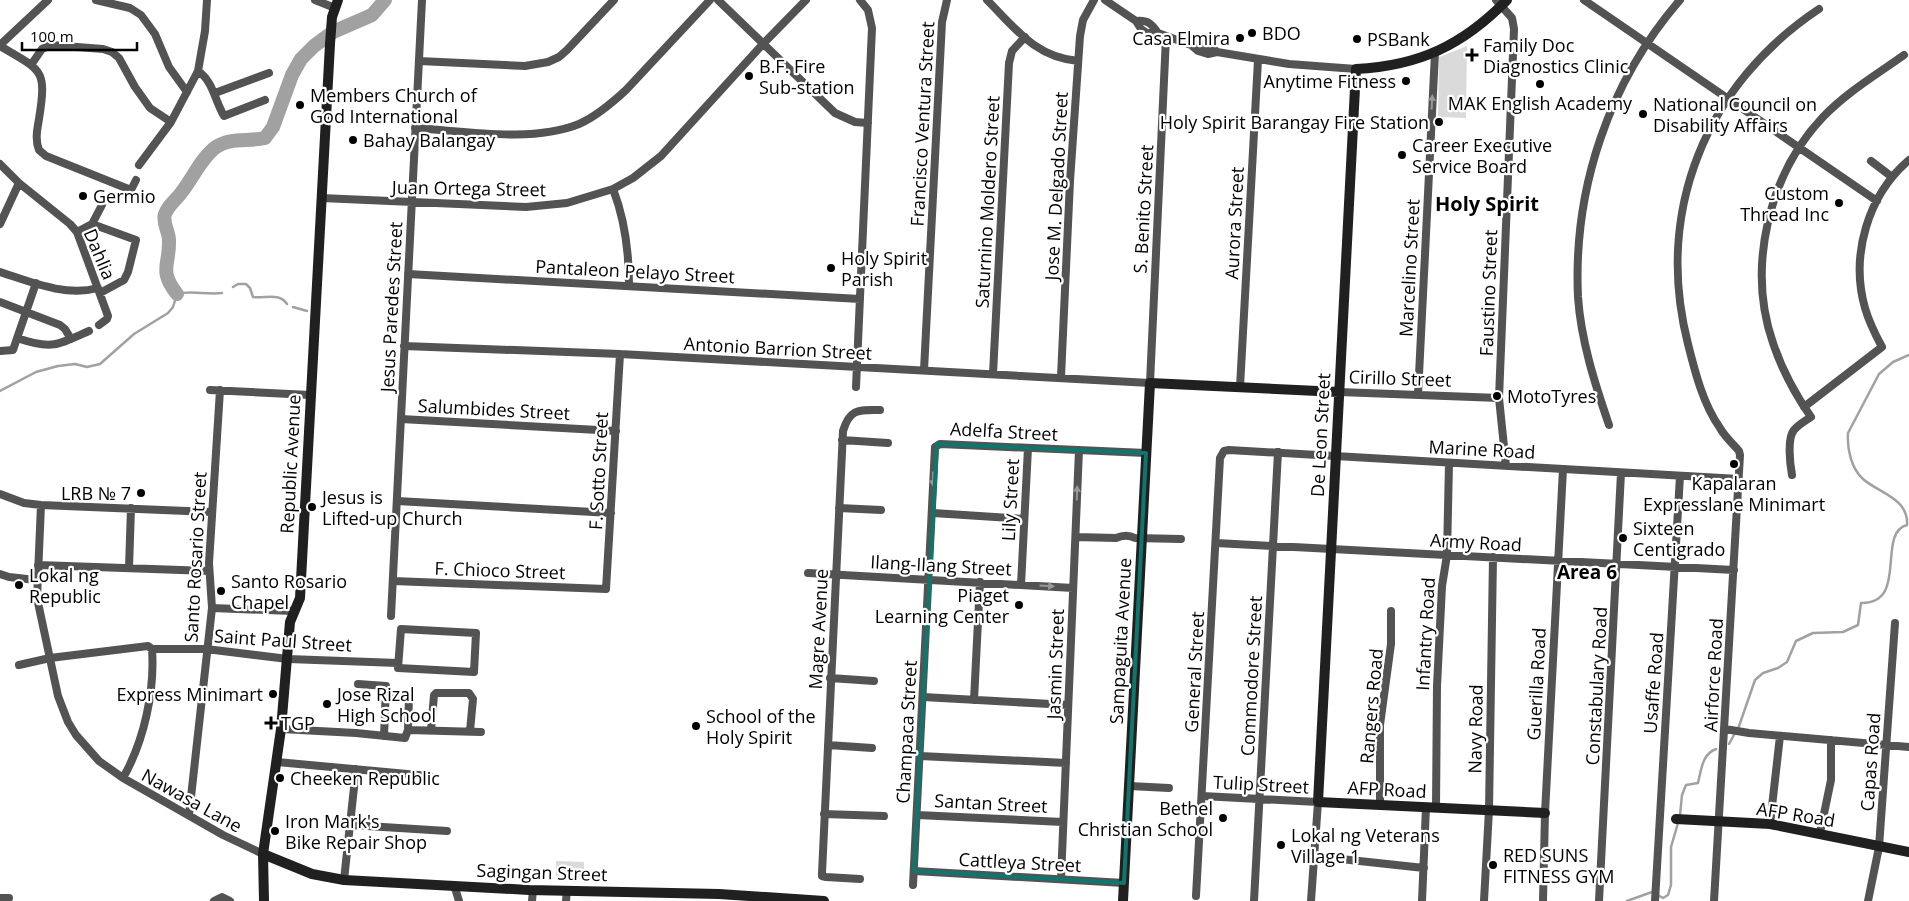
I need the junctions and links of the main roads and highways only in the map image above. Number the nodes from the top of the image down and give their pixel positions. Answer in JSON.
{"nodes":[{"id":1,"x":1502,"y":2,"type":"edge"},
{"id":2,"x":336,"y":4,"type":"edge"},
{"id":3,"x":1150,"y":383,"type":"joint"},
{"id":4,"x":1339,"y":392,"type":"junction"},
{"id":5,"x":1318,"y":802,"type":"joint"},
{"id":6,"x":1545,"y":813,"type":"road end"},
{"id":7,"x":1676,"y":820,"type":"dead end"},
{"id":8,"x":1909,"y":852,"type":"edge"},
{"id":9,"x":263,"y":854,"type":"junction"},
{"id":10,"x":567,"y":896,"type":"edge"},
{"id":11,"x":631,"y":896,"type":"edge"},
{"id":12,"x":665,"y":897,"type":"edge"},
{"id":13,"x":264,"y":901,"type":"edge"},
{"id":14,"x":824,"y":901,"type":"edge"},
{"id":15,"x":1123,"y":901,"type":"edge"}],
"edges":[{"from":1,"to":4,"type":"main road","name":"De Leon Street"},
{"from":2,"to":9,"type":"main road","name":"Republic Avenue"},
{"from":3,"to":4,"type":"main road","name":"Cirillo Street"},
{"from":3,"to":15,"type":"main road","name":"Sampaguita Avenue"},
{"from":4,"to":5,"type":"main road","name":"De Leon Street"},
{"from":5,"to":6,"type":"main road","name":"AFP Road"},
{"from":7,"to":8,"type":"main road","name":"AFP Road"},
{"from":9,"to":10,"type":"main road","name":"Sagingan Street"},
{"from":9,"to":13,"type":"main road","name":"Republic Avenue"},
{"from":10,"to":11,"type":"main road","name":"Sagingan Street"},
{"from":11,"to":12,"type":"main road","name":"Sagingan Street"},
{"from":12,"to":14,"type":"main road","name":"Sagingan Street"}]}
